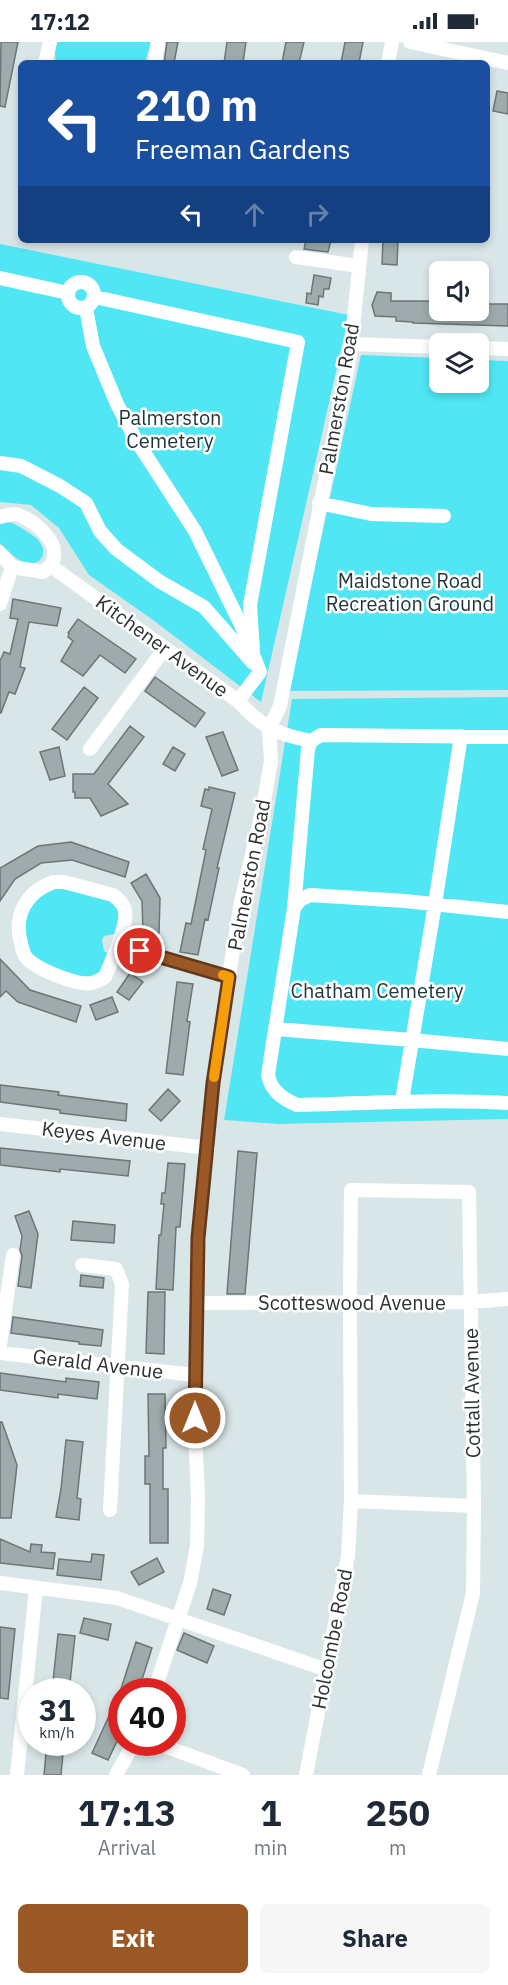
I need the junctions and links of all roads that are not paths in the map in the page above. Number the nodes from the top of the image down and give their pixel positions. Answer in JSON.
{"nodes":[{"id":1,"x":50,"y":42,"type":"edge"},
{"id":2,"x":158,"y":42,"type":"edge"},
{"id":3,"x":392,"y":42,"type":"edge"},
{"id":4,"x":410,"y":42,"type":"edge"},
{"id":5,"x":46,"y":60,"type":"edge"},
{"id":6,"x":155,"y":60,"type":"edge"},
{"id":7,"x":389,"y":60,"type":"edge"},
{"id":8,"x":508,"y":63,"type":"edge"},
{"id":9,"x":362,"y":243,"type":"edge"},
{"id":10,"x":296,"y":257,"type":"dead end"},
{"id":11,"x":359,"y":266,"type":"junction"},
{"id":12,"x":0,"y":278,"type":"edge"},
{"id":13,"x":68,"y":293,"type":"junction"},
{"id":14,"x":90,"y":302,"type":"junction"},
{"id":15,"x":351,"y":344,"type":"junction"},
{"id":16,"x":429,"y":347,"type":"edge"},
{"id":17,"x":489,"y":349,"type":"edge"},
{"id":18,"x":508,"y":350,"type":"edge"},
{"id":19,"x":0,"y":463,"type":"edge"},
{"id":20,"x":320,"y":503,"type":"junction"},
{"id":21,"x":444,"y":516,"type":"dead end"},
{"id":22,"x":0,"y":517,"type":"edge"},
{"id":23,"x":0,"y":553,"type":"edge"},
{"id":24,"x":51,"y":566,"type":"junction"},
{"id":25,"x":12,"y":567,"type":"junction"},
{"id":26,"x":0,"y":604,"type":"edge"},
{"id":27,"x":165,"y":648,"type":"junction"},
{"id":28,"x":253,"y":651,"type":"junction"},
{"id":29,"x":260,"y":672,"type":"junction"},
{"id":30,"x":238,"y":701,"type":"junction"},
{"id":31,"x":269,"y":729,"type":"junction"},
{"id":32,"x":461,"y":736,"type":"junction"},
{"id":33,"x":508,"y":737,"type":"edge"},
{"id":34,"x":311,"y":741,"type":"junction"},
{"id":35,"x":90,"y":749,"type":"dead end"},
{"id":36,"x":297,"y":877,"type":"junction"},
{"id":37,"x":310,"y":895,"type":"junction"},
{"id":38,"x":435,"y":904,"type":"junction"},
{"id":39,"x":294,"y":908,"type":"junction"},
{"id":40,"x":508,"y":912,"type":"edge"},
{"id":41,"x":118,"y":945,"type":"junction"},
{"id":42,"x":229,"y":977,"type":"junction"},
{"id":43,"x":276,"y":1029,"type":"junction"},
{"id":44,"x":411,"y":1040,"type":"junction"},
{"id":45,"x":508,"y":1049,"type":"edge"},
{"id":46,"x":402,"y":1101,"type":"junction"},
{"id":47,"x":508,"y":1103,"type":"edge"},
{"id":48,"x":0,"y":1124,"type":"edge"},
{"id":49,"x":208,"y":1148,"type":"junction"},
{"id":50,"x":351,"y":1190,"type":"joint"},
{"id":51,"x":13,"y":1255,"type":"dead end"},
{"id":52,"x":82,"y":1265,"type":"dead end"},
{"id":53,"x":508,"y":1299,"type":"edge"},
{"id":54,"x":469,"y":1302,"type":"junction"},
{"id":55,"x":196,"y":1303,"type":"junction"},
{"id":56,"x":350,"y":1303,"type":"junction"},
{"id":57,"x":0,"y":1345,"type":"edge"},
{"id":58,"x":0,"y":1353,"type":"edge"},
{"id":59,"x":117,"y":1366,"type":"junction"},
{"id":60,"x":195,"y":1375,"type":"junction"},
{"id":61,"x":351,"y":1501,"type":"junction"},
{"id":62,"x":474,"y":1506,"type":"junction"},
{"id":63,"x":110,"y":1510,"type":"dead end"},
{"id":64,"x":0,"y":1583,"type":"edge"},
{"id":65,"x":36,"y":1588,"type":"junction"},
{"id":66,"x":178,"y":1618,"type":"junction"},
{"id":67,"x":327,"y":1670,"type":"junction"},
{"id":68,"x":159,"y":1678,"type":"edge"},
{"id":69,"x":186,"y":1755,"type":"edge"},
{"id":70,"x":127,"y":1756,"type":"edge"},
{"id":71,"x":234,"y":1774,"type":"edge"},
{"id":72,"x":17,"y":1775,"type":"edge"},
{"id":73,"x":116,"y":1775,"type":"edge"},
{"id":74,"x":306,"y":1775,"type":"edge"},
{"id":75,"x":429,"y":1775,"type":"edge"}],
"edges":[{"from":1,"to":5,"type":"street"},
{"from":2,"to":6,"type":"street"},
{"from":3,"to":7,"type":"street"},
{"from":4,"to":8,"type":"street"},
{"from":9,"to":11,"type":"street","name":"Palmerston Road"},
{"from":10,"to":11,"type":"street"},
{"from":11,"to":15,"type":"street","name":"Palmerston Road"},
{"from":12,"to":13,"type":"street"},
{"from":13,"to":14,"type":"street"},
{"from":13,"to":14,"type":"street"},
{"from":14,"to":28,"type":"street"},
{"from":14,"to":28,"type":"street"},
{"from":15,"to":16,"type":"street"},
{"from":15,"to":20,"type":"street","name":"Palmerston Road"},
{"from":17,"to":18,"type":"street"},
{"from":19,"to":29,"type":"street"},
{"from":20,"to":21,"type":"street"},
{"from":20,"to":31,"type":"street","name":"Palmerston Road"},
{"from":22,"to":24,"type":"street"},
{"from":23,"to":25,"type":"street"},
{"from":24,"to":25,"type":"street"},
{"from":24,"to":27,"type":"street","name":"Kitchener Avenue"},
{"from":25,"to":26,"type":"street"},
{"from":27,"to":30,"type":"street","name":"Kitchener Avenue"},
{"from":27,"to":35,"type":"street"},
{"from":28,"to":29,"type":"street"},
{"from":29,"to":30,"type":"street"},
{"from":30,"to":31,"type":"street","name":"Kitchener Avenue"},
{"from":31,"to":34,"type":"street"},
{"from":31,"to":42,"type":"street","name":"Palmerston Road"},
{"from":32,"to":33,"type":"street"},
{"from":32,"to":34,"type":"street"},
{"from":32,"to":38,"type":"street"},
{"from":34,"to":36,"type":"street"},
{"from":36,"to":37,"type":"street"},
{"from":36,"to":39,"type":"street"},
{"from":37,"to":38,"type":"street"},
{"from":37,"to":39,"type":"street"},
{"from":38,"to":40,"type":"street"},
{"from":38,"to":44,"type":"street"},
{"from":39,"to":43,"type":"street"},
{"from":41,"to":41,"type":"street"},
{"from":41,"to":42,"type":"street"},
{"from":42,"to":49,"type":"street","name":"Palmerston Road"},
{"from":43,"to":44,"type":"street"},
{"from":43,"to":46,"type":"street"},
{"from":44,"to":45,"type":"street"},
{"from":44,"to":46,"type":"street"},
{"from":46,"to":47,"type":"street"},
{"from":48,"to":49,"type":"street","name":"Keyes Avenue"},
{"from":49,"to":55,"type":"street","name":"Palmerston Road"},
{"from":50,"to":54,"type":"street","name":"Cottall Avenue"},
{"from":50,"to":56,"type":"street","name":"Holcombe Road"},
{"from":51,"to":57,"type":"street"},
{"from":52,"to":59,"type":"street"},
{"from":53,"to":54,"type":"street","name":"Scotteswood Avenue"},
{"from":54,"to":56,"type":"street","name":"Scotteswood Avenue"},
{"from":54,"to":62,"type":"street","name":"Cottall Avenue"},
{"from":55,"to":56,"type":"street","name":"Scotteswood Avenue"},
{"from":55,"to":60,"type":"street","name":"Palmerston Road"},
{"from":56,"to":61,"type":"street","name":"Holcombe Road"},
{"from":58,"to":59,"type":"street","name":"Gerald Avenue"},
{"from":59,"to":60,"type":"street","name":"Gerald Avenue"},
{"from":59,"to":63,"type":"street"},
{"from":60,"to":66,"type":"street","name":"Palmerston Road"},
{"from":61,"to":62,"type":"street"},
{"from":61,"to":67,"type":"street","name":"Holcombe Road"},
{"from":62,"to":75,"type":"street","name":"Cottall Avenue"},
{"from":64,"to":65,"type":"street"},
{"from":65,"to":66,"type":"street"},
{"from":65,"to":72,"type":"street"},
{"from":66,"to":67,"type":"street"},
{"from":66,"to":68,"type":"street","name":"Palmerston Road"},
{"from":67,"to":74,"type":"street","name":"Holcombe Road"},
{"from":69,"to":71,"type":"street"},
{"from":70,"to":73,"type":"street"}]}
